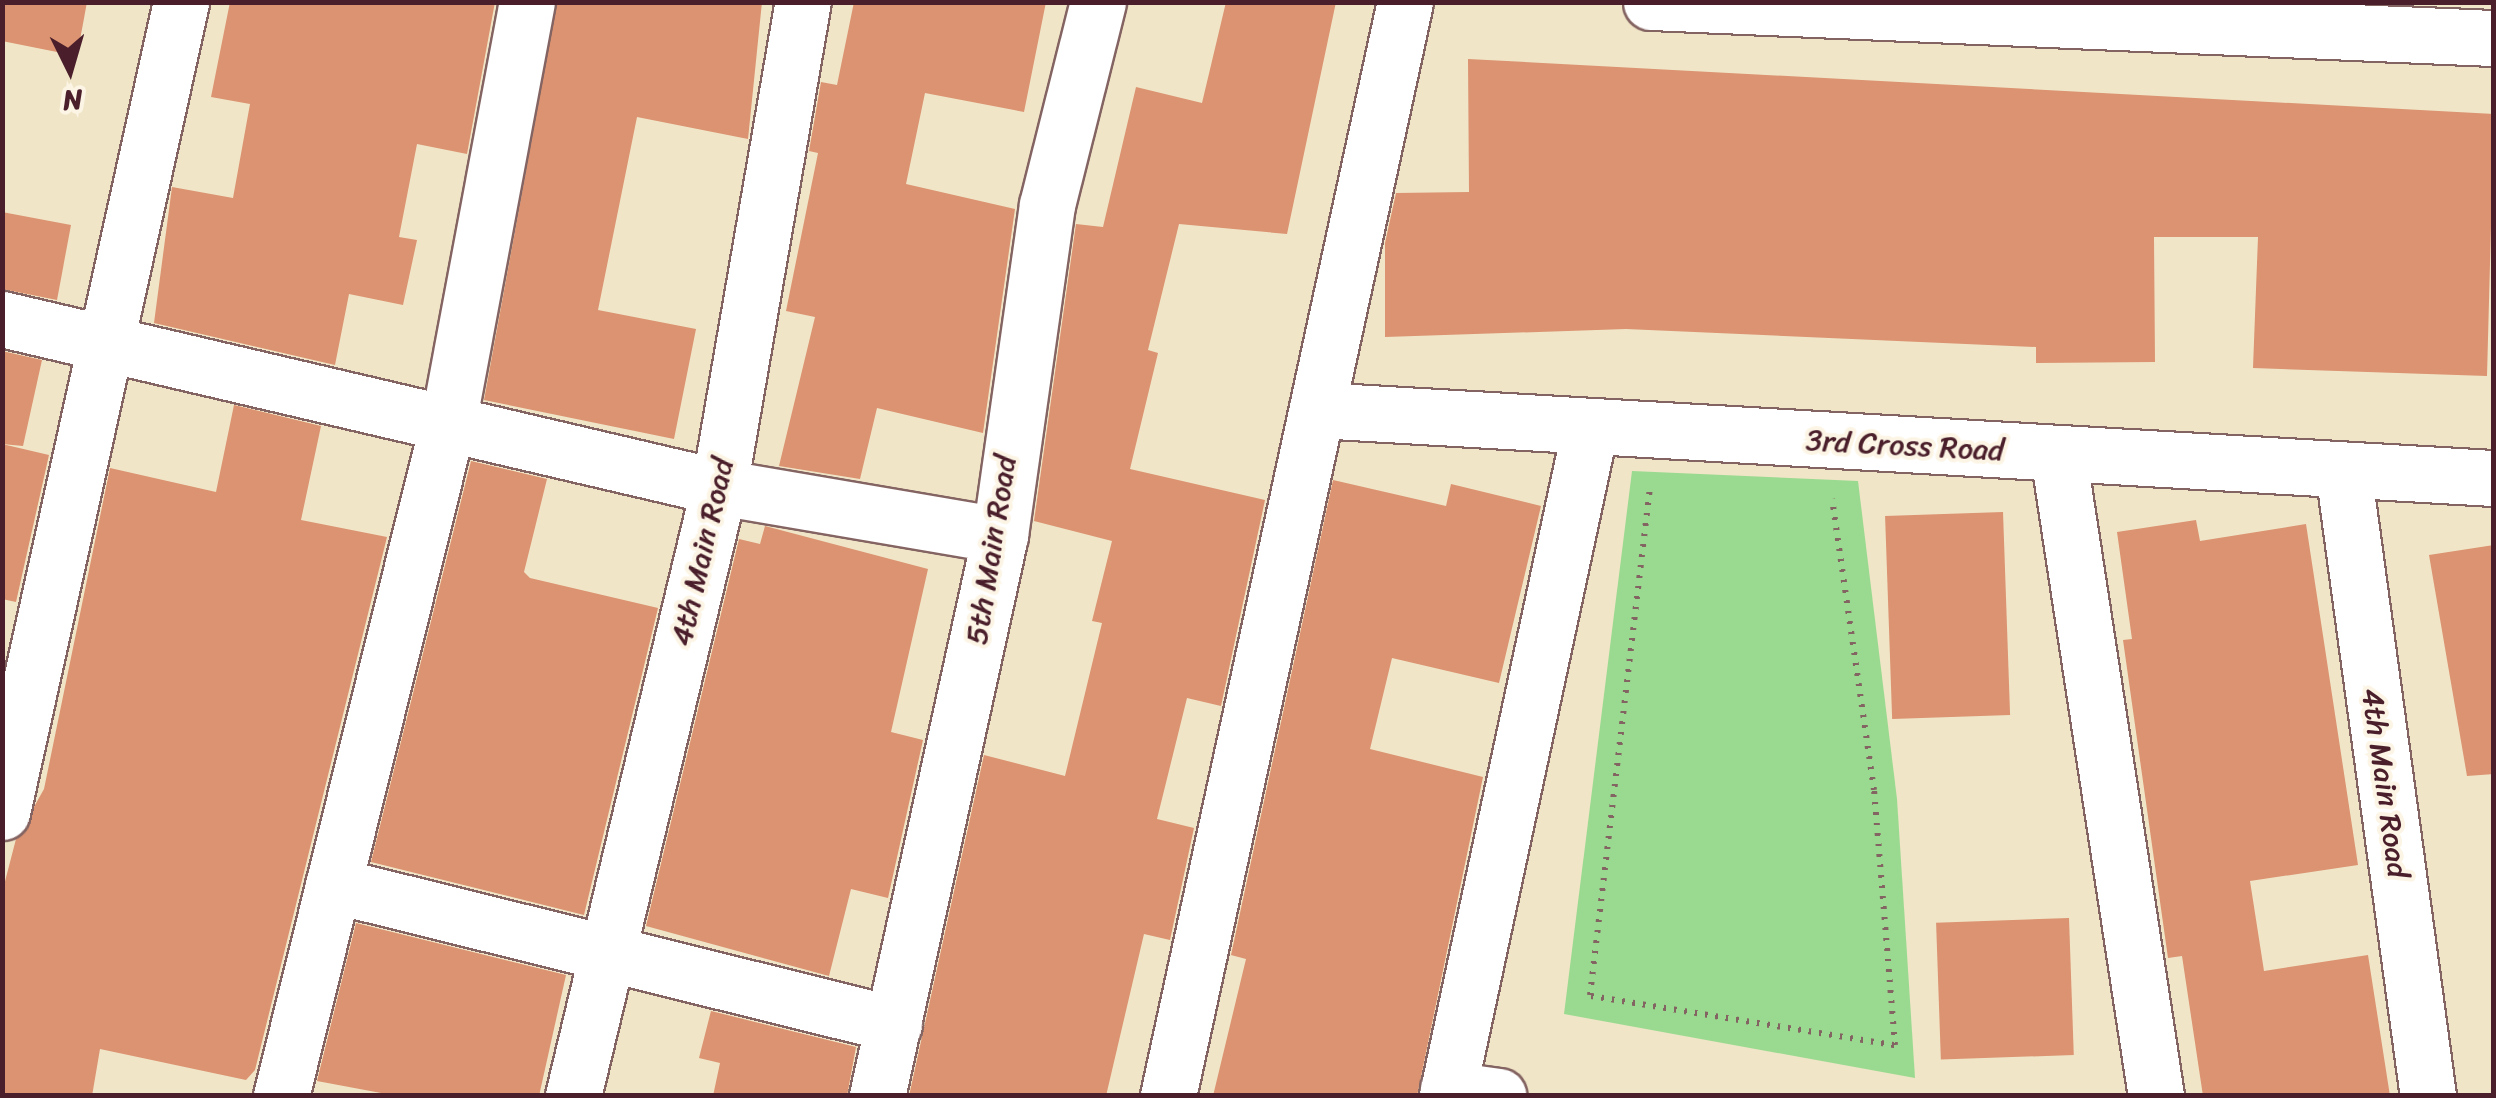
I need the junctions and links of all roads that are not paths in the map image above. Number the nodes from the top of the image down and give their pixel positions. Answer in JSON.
{"nodes":[{"id":1,"x":181,"y":2,"type":"edge"},
{"id":2,"x":527,"y":2,"type":"edge"},
{"id":3,"x":803,"y":2,"type":"edge"},
{"id":4,"x":1098,"y":2,"type":"edge"},
{"id":5,"x":1406,"y":2,"type":"edge"},
{"id":6,"x":1651,"y":2,"type":"edge"},
{"id":7,"x":2494,"y":38,"type":"edge"},
{"id":8,"x":2,"y":318,"type":"edge"},
{"id":9,"x":106,"y":339,"type":"junction"},
{"id":10,"x":1317,"y":410,"type":"junction"},
{"id":11,"x":449,"y":418,"type":"junction"},
{"id":12,"x":1590,"y":428,"type":"junction"},
{"id":13,"x":2058,"y":454,"type":"junction"},
{"id":14,"x":2342,"y":470,"type":"junction"},
{"id":15,"x":2494,"y":478,"type":"edge"},
{"id":16,"x":719,"y":487,"type":"junction"},
{"id":17,"x":1000,"y":535,"type":"junction"},
{"id":18,"x":2,"y":812,"type":"edge"},
{"id":19,"x":332,"y":885,"type":"junction"},
{"id":20,"x":607,"y":956,"type":"junction"},
{"id":21,"x":894,"y":1024,"type":"junction"},
{"id":22,"x":1465,"y":1093,"type":"edge"},
{"id":23,"x":281,"y":1096,"type":"edge"},
{"id":24,"x":572,"y":1096,"type":"edge"},
{"id":25,"x":877,"y":1096,"type":"edge"},
{"id":26,"x":1168,"y":1096,"type":"edge"},
{"id":27,"x":2156,"y":1096,"type":"edge"},
{"id":28,"x":2428,"y":1096,"type":"edge"}],
"edges":[{"from":1,"to":9,"type":"street"},
{"from":2,"to":11,"type":"street"},
{"from":3,"to":16,"type":"street","name":"4th Main Road"},
{"from":4,"to":17,"type":"street","name":"5th Main Road"},
{"from":5,"to":10,"type":"street"},
{"from":6,"to":7,"type":"street"},
{"from":8,"to":9,"type":"street"},
{"from":9,"to":11,"type":"street"},
{"from":9,"to":18,"type":"street"},
{"from":10,"to":12,"type":"street","name":"3rd Cross Road"},
{"from":10,"to":26,"type":"street"},
{"from":11,"to":16,"type":"street"},
{"from":11,"to":19,"type":"street"},
{"from":12,"to":13,"type":"street","name":"3rd Cross Road"},
{"from":12,"to":22,"type":"street"},
{"from":13,"to":14,"type":"street","name":"3rd Cross Road"},
{"from":13,"to":27,"type":"street"},
{"from":14,"to":15,"type":"street","name":"3rd Cross Road"},
{"from":14,"to":28,"type":"street","name":"4th Main Road"},
{"from":16,"to":17,"type":"street"},
{"from":16,"to":20,"type":"street","name":"4th Main Road"},
{"from":17,"to":21,"type":"street","name":"5th Main Road"},
{"from":19,"to":20,"type":"street"},
{"from":19,"to":23,"type":"street"},
{"from":20,"to":21,"type":"street"},
{"from":20,"to":24,"type":"street","name":"4th Main Road"},
{"from":21,"to":25,"type":"street","name":"5th Main Road"}]}
